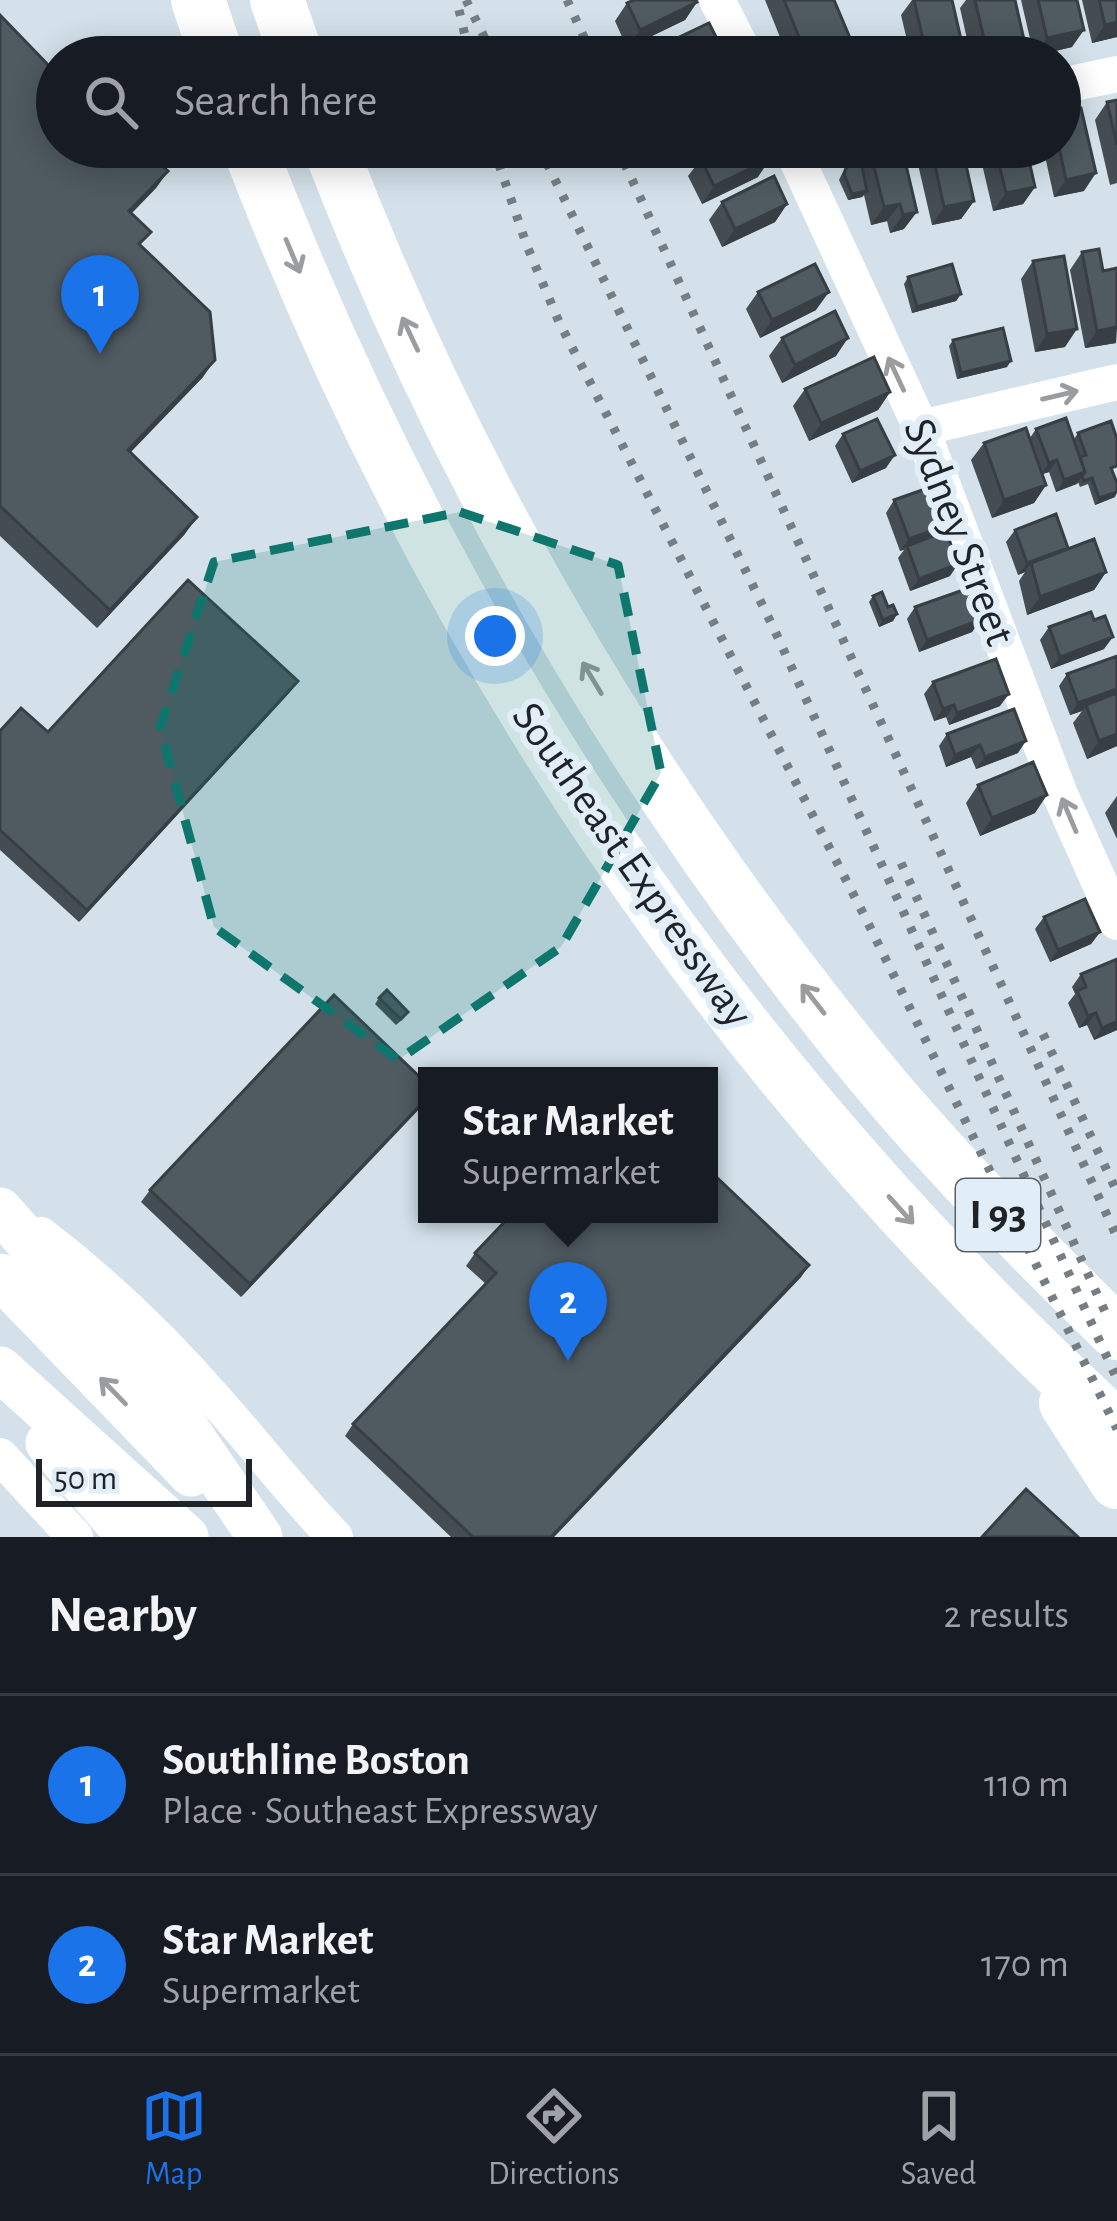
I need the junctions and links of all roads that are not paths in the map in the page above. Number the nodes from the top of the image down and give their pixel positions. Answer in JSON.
{"nodes":[{"id":1,"x":198,"y":0,"type":"edge"},
{"id":2,"x":277,"y":0,"type":"edge"},
{"id":3,"x":717,"y":0,"type":"edge"},
{"id":4,"x":211,"y":36,"type":"edge"},
{"id":5,"x":290,"y":36,"type":"edge"},
{"id":6,"x":735,"y":36,"type":"edge"},
{"id":7,"x":1117,"y":74,"type":"edge"},
{"id":8,"x":1081,"y":82,"type":"edge"},
{"id":9,"x":258,"y":168,"type":"edge"},
{"id":10,"x":339,"y":168,"type":"edge"},
{"id":11,"x":801,"y":168,"type":"edge"},
{"id":12,"x":1117,"y":382,"type":"edge"},
{"id":13,"x":922,"y":428,"type":"junction"},
{"id":14,"x":1117,"y":922,"type":"edge"},
{"id":15,"x":0,"y":1207,"type":"edge"},
{"id":16,"x":0,"y":1276,"type":"edge"},
{"id":17,"x":1065,"y":1282,"type":"junction"},
{"id":18,"x":1117,"y":1310,"type":"edge"},
{"id":19,"x":1117,"y":1333,"type":"edge"},
{"id":20,"x":1026,"y":1341,"type":"junction"},
{"id":21,"x":0,"y":1370,"type":"edge"},
{"id":22,"x":0,"y":1384,"type":"edge"},
{"id":23,"x":1117,"y":1427,"type":"edge"},
{"id":24,"x":0,"y":1456,"type":"edge"},
{"id":25,"x":1117,"y":1481,"type":"edge"},
{"id":26,"x":75,"y":1537,"type":"edge"},
{"id":27,"x":130,"y":1537,"type":"edge"},
{"id":28,"x":186,"y":1537,"type":"edge"},
{"id":29,"x":251,"y":1537,"type":"edge"},
{"id":30,"x":260,"y":1537,"type":"edge"},
{"id":31,"x":335,"y":1537,"type":"edge"}],
"edges":[{"from":1,"to":4,"type":"highway"},
{"from":2,"to":5,"type":"highway"},
{"from":3,"to":6,"type":"street"},
{"from":7,"to":8,"type":"street"},
{"from":9,"to":20,"type":"highway","name":"Southeast Expressway","number":"I 93","one_way":true},
{"from":17,"to":10,"type":"highway","name":"Southeast Expressway","number":"I 93","one_way":true},
{"from":13,"to":11,"type":"street","name":"Sydney Street","one_way":true},
{"from":13,"to":12,"type":"street","one_way":true},
{"from":14,"to":13,"type":"street","name":"Sydney Street","one_way":true},
{"from":15,"to":30,"type":"main road"},
{"from":15,"to":31,"type":"street"},
{"from":29,"to":16,"type":"main road","one_way":true},
{"from":17,"to":18,"type":"highway"},
{"from":17,"to":19,"type":"highway","name":"Southeast Expressway","number":"I 93"},
{"from":20,"to":23,"type":"highway","name":"Southeast Expressway","number":"I 93"},
{"from":20,"to":25,"type":"highway"},
{"from":21,"to":28,"type":"main road"},
{"from":22,"to":27,"type":"main road"},
{"from":24,"to":26,"type":"street"}]}
